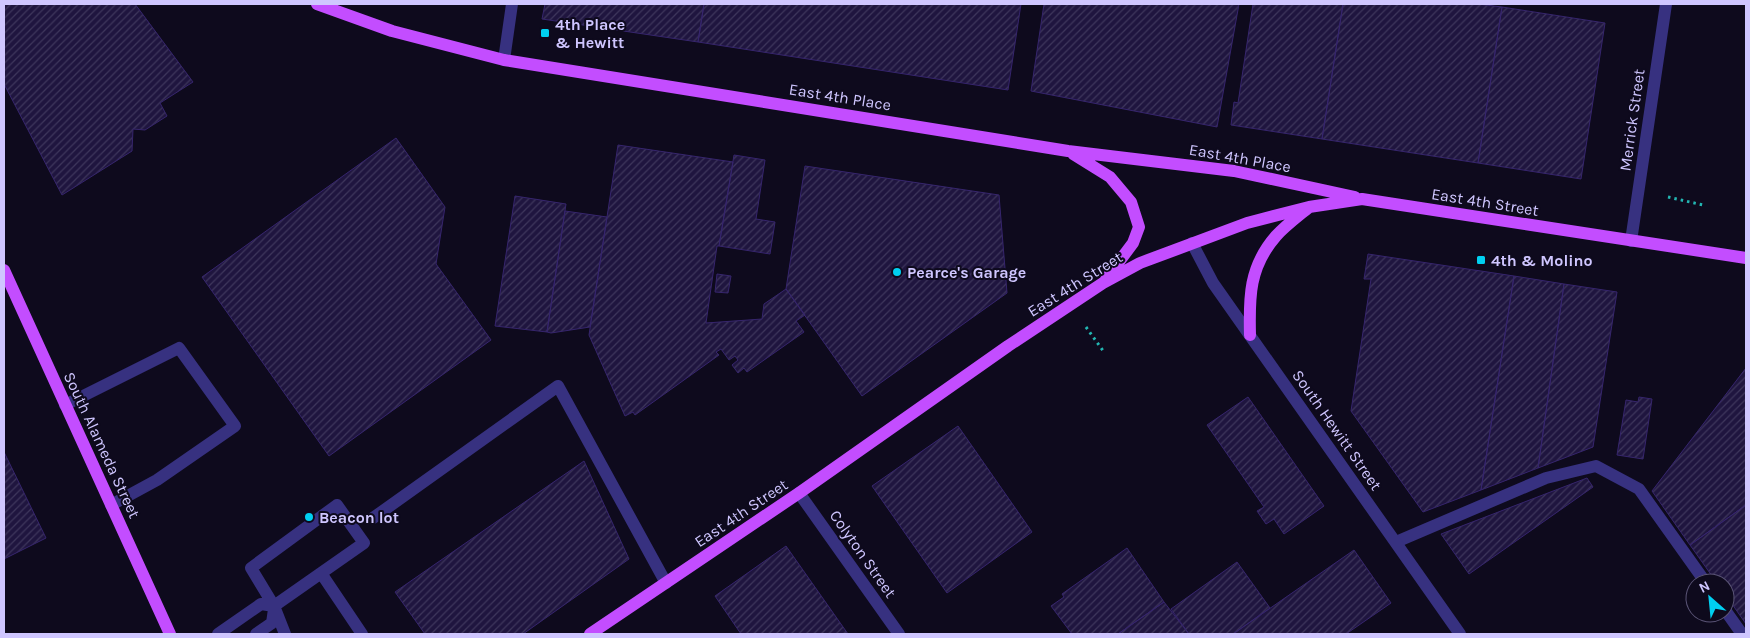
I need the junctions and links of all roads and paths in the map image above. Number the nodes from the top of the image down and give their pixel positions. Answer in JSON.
{"nodes":[{"id":1,"x":317,"y":4,"type":"edge"},
{"id":2,"x":512,"y":4,"type":"edge"},
{"id":3,"x":1666,"y":4,"type":"edge"},
{"id":4,"x":504,"y":60,"type":"junction"},
{"id":5,"x":1068,"y":151,"type":"junction"},
{"id":6,"x":1668,"y":197,"type":"dead end"},
{"id":7,"x":1362,"y":199,"type":"junction"},
{"id":8,"x":1703,"y":206,"type":"dead end"},
{"id":9,"x":1309,"y":207,"type":"junction"},
{"id":10,"x":1631,"y":241,"type":"junction"},
{"id":11,"x":1192,"y":243,"type":"junction"},
{"id":12,"x":1746,"y":258,"type":"edge"},
{"id":13,"x":4,"y":270,"type":"edge"},
{"id":14,"x":1103,"y":282,"type":"junction"},
{"id":15,"x":1086,"y":327,"type":"dead end"},
{"id":16,"x":1250,"y":335,"type":"junction"},
{"id":17,"x":1104,"y":352,"type":"dead end"},
{"id":18,"x":65,"y":405,"type":"junction"},
{"id":19,"x":799,"y":493,"type":"junction"},
{"id":20,"x":111,"y":505,"type":"junction"},
{"id":21,"x":373,"y":518,"type":"dead end"},
{"id":22,"x":1396,"y":542,"type":"junction"},
{"id":23,"x":321,"y":573,"type":"junction"},
{"id":24,"x":1699,"y":573,"type":"edge"},
{"id":25,"x":666,"y":583,"type":"junction"},
{"id":26,"x":274,"y":606,"type":"junction"},
{"id":27,"x":1734,"y":623,"type":"edge"},
{"id":28,"x":170,"y":634,"type":"edge"},
{"id":29,"x":218,"y":634,"type":"edge"},
{"id":30,"x":256,"y":634,"type":"edge"},
{"id":31,"x":285,"y":634,"type":"edge"},
{"id":32,"x":362,"y":634,"type":"edge"},
{"id":33,"x":590,"y":634,"type":"edge"},
{"id":34,"x":899,"y":634,"type":"edge"},
{"id":35,"x":1460,"y":634,"type":"edge"},
{"id":36,"x":1742,"y":634,"type":"edge"}],
"edges":[{"from":1,"to":4,"type":"main road","name":"East 4th Place"},
{"from":2,"to":4,"type":"street"},
{"from":3,"to":10,"type":"street","name":"Merrick Street"},
{"from":4,"to":5,"type":"main road","name":"East 4th Place"},
{"from":5,"to":7,"type":"main road","name":"East 4th Place"},
{"from":5,"to":14,"type":"main road"},
{"from":6,"to":8,"type":"path"},
{"from":7,"to":9,"type":"main road","name":"East 4th Street"},
{"from":7,"to":10,"type":"main road","name":"East 4th Street"},
{"from":9,"to":11,"type":"main road","name":"East 4th Street"},
{"from":9,"to":16,"type":"main road"},
{"from":10,"to":12,"type":"main road","name":"East 4th Street"},
{"from":11,"to":14,"type":"main road","name":"East 4th Street"},
{"from":11,"to":16,"type":"street","name":"South Hewitt Street"},
{"from":13,"to":18,"type":"main road","name":"South Alameda Street"},
{"from":14,"to":19,"type":"main road","name":"East 4th Street"},
{"from":15,"to":17,"type":"path"},
{"from":16,"to":22,"type":"street","name":"South Hewitt Street"},
{"from":18,"to":20,"type":"main road","name":"South Alameda Street"},
{"from":18,"to":20,"type":"street"},
{"from":19,"to":25,"type":"main road","name":"East 4th Street"},
{"from":19,"to":34,"type":"street","name":"Colyton Street"},
{"from":20,"to":28,"type":"main road","name":"South Alameda Street"},
{"from":21,"to":25,"type":"street"},
{"from":22,"to":24,"type":"street"},
{"from":22,"to":35,"type":"street","name":"South Hewitt Street"},
{"from":23,"to":26,"type":"street"},
{"from":23,"to":26,"type":"street"},
{"from":23,"to":32,"type":"street"},
{"from":25,"to":33,"type":"main road","name":"East 4th Street"},
{"from":26,"to":29,"type":"street"},
{"from":26,"to":30,"type":"street"},
{"from":26,"to":31,"type":"street"},
{"from":27,"to":36,"type":"street"}]}
